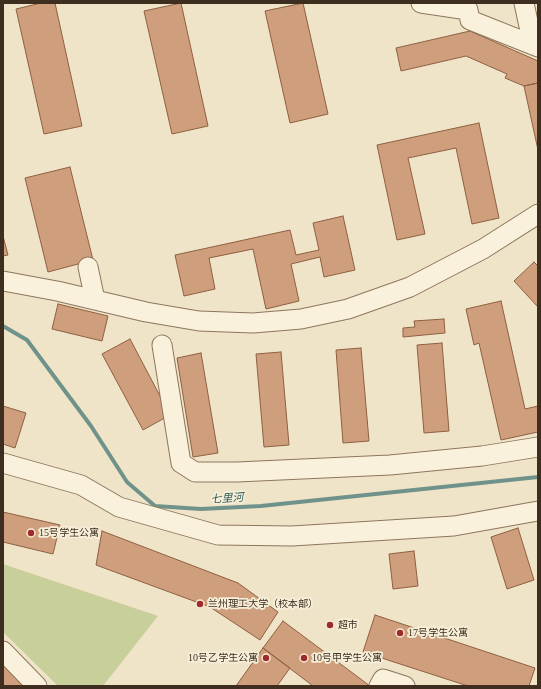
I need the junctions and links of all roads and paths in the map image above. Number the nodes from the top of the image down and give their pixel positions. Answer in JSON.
{"nodes":[{"id":1,"x":421,"y":3,"type":"edge"},
{"id":2,"x":525,"y":3,"type":"edge"},
{"id":3,"x":468,"y":6,"type":"edge"},
{"id":4,"x":538,"y":9,"type":"edge"},
{"id":5,"x":536,"y":46,"type":"edge"},
{"id":6,"x":538,"y":214,"type":"edge"},
{"id":7,"x":88,"y":267,"type":"dead end"},
{"id":8,"x":3,"y":281,"type":"edge"},
{"id":9,"x":95,"y":300,"type":"junction"},
{"id":10,"x":162,"y":345,"type":"dead end"},
{"id":11,"x":538,"y":447,"type":"edge"},
{"id":12,"x":3,"y":463,"type":"edge"},
{"id":13,"x":538,"y":511,"type":"edge"},
{"id":14,"x":3,"y":650,"type":"edge"},
{"id":15,"x":37,"y":686,"type":"edge"},
{"id":16,"x":379,"y":686,"type":"edge"},
{"id":17,"x":406,"y":686,"type":"edge"}],
"edges":[{"from":1,"to":3,"type":"street"},
{"from":2,"to":4,"type":"street"},
{"from":2,"to":5,"type":"street"},
{"from":3,"to":5,"type":"street"},
{"from":6,"to":9,"type":"street"},
{"from":7,"to":9,"type":"street"},
{"from":8,"to":9,"type":"street"},
{"from":10,"to":11,"type":"street"},
{"from":12,"to":13,"type":"street"},
{"from":14,"to":15,"type":"street"},
{"from":16,"to":17,"type":"street"}]}
